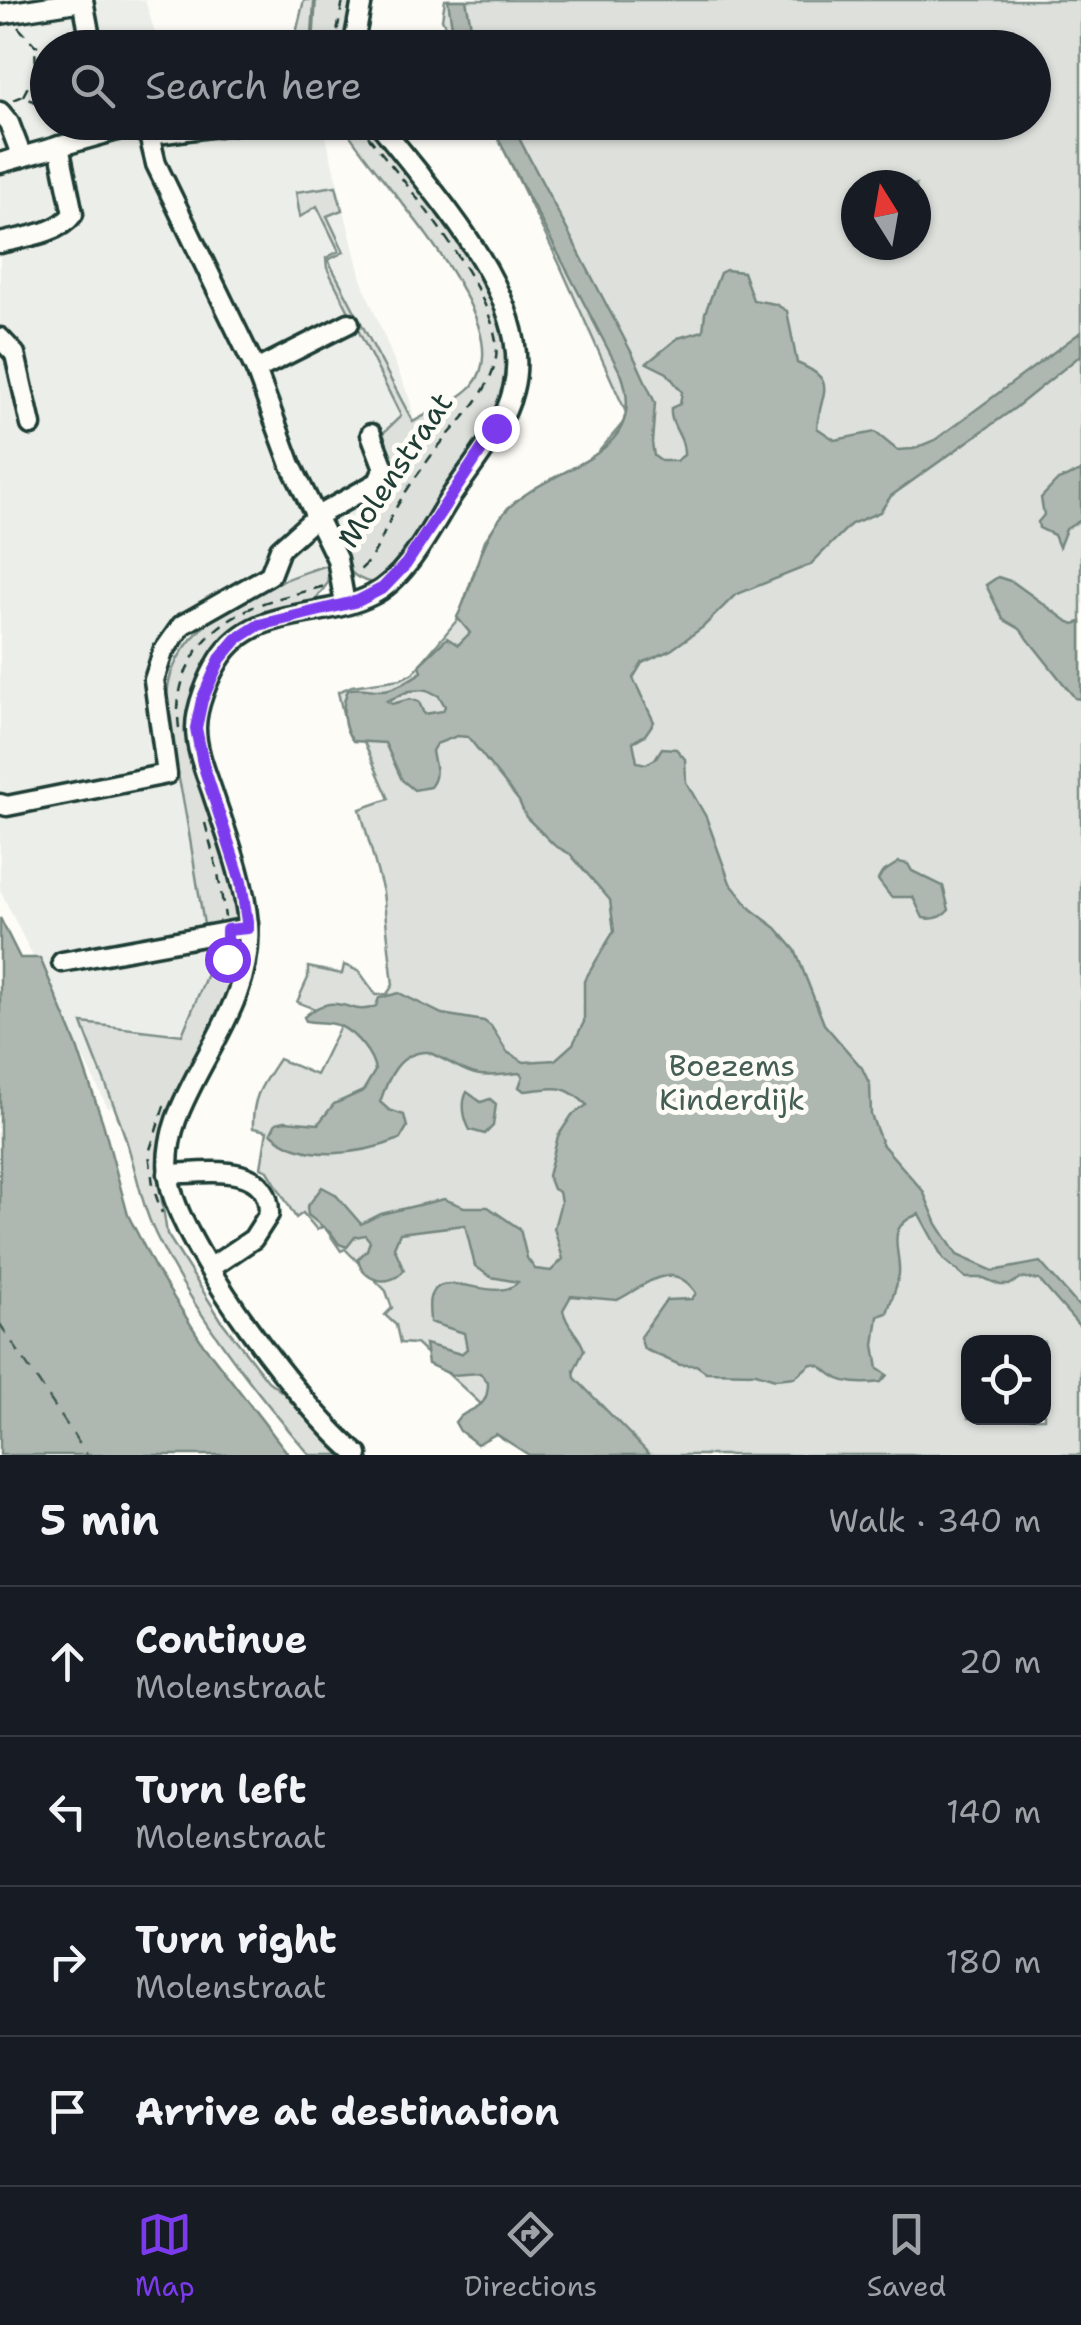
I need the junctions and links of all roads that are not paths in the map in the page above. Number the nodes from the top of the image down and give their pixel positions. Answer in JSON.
{"nodes":[{"id":1,"x":83,"y":0,"type":"edge"},
{"id":2,"x":362,"y":0,"type":"edge"},
{"id":3,"x":7,"y":13,"type":"edge"},
{"id":4,"x":89,"y":30,"type":"edge"},
{"id":5,"x":356,"y":30,"type":"edge"},
{"id":6,"x":6,"y":106,"type":"edge"},
{"id":7,"x":78,"y":140,"type":"edge"},
{"id":8,"x":150,"y":140,"type":"edge"},
{"id":9,"x":392,"y":140,"type":"edge"},
{"id":10,"x":59,"y":146,"type":"junction"},
{"id":11,"x":22,"y":157,"type":"junction"},
{"id":12,"x":0,"y":164,"type":"edge"},
{"id":13,"x":0,"y":243,"type":"edge"},
{"id":14,"x":349,"y":323,"type":"dead end"},
{"id":15,"x":0,"y":338,"type":"edge"},
{"id":16,"x":256,"y":370,"type":"junction"},
{"id":17,"x":31,"y":425,"type":"dead end"},
{"id":18,"x":371,"y":434,"type":"dead end"},
{"id":19,"x":317,"y":516,"type":"junction"},
{"id":20,"x":345,"y":604,"type":"junction"},
{"id":21,"x":0,"y":804,"type":"edge"},
{"id":22,"x":248,"y":928,"type":"junction"},
{"id":23,"x":62,"y":962,"type":"dead end"},
{"id":24,"x":168,"y":1174,"type":"junction"},
{"id":25,"x":210,"y":1268,"type":"junction"},
{"id":26,"x":358,"y":1455,"type":"edge"}],
"edges":[{"from":1,"to":3,"type":"street"},
{"from":1,"to":4,"type":"street"},
{"from":2,"to":5,"type":"street"},
{"from":6,"to":11,"type":"street"},
{"from":7,"to":10,"type":"street"},
{"from":8,"to":16,"type":"street"},
{"from":9,"to":20,"type":"street","name":"Molenstraat"},
{"from":10,"to":11,"type":"street"},
{"from":10,"to":13,"type":"street"},
{"from":11,"to":12,"type":"street"},
{"from":14,"to":16,"type":"street"},
{"from":15,"to":17,"type":"street"},
{"from":16,"to":19,"type":"street"},
{"from":18,"to":19,"type":"street"},
{"from":19,"to":20,"type":"street"},
{"from":19,"to":21,"type":"street"},
{"from":20,"to":22,"type":"street","name":"Molenstraat"},
{"from":22,"to":23,"type":"street"},
{"from":22,"to":24,"type":"street","name":"Molenstraat"},
{"from":24,"to":25,"type":"street"},
{"from":24,"to":25,"type":"street"},
{"from":25,"to":26,"type":"street"}]}
